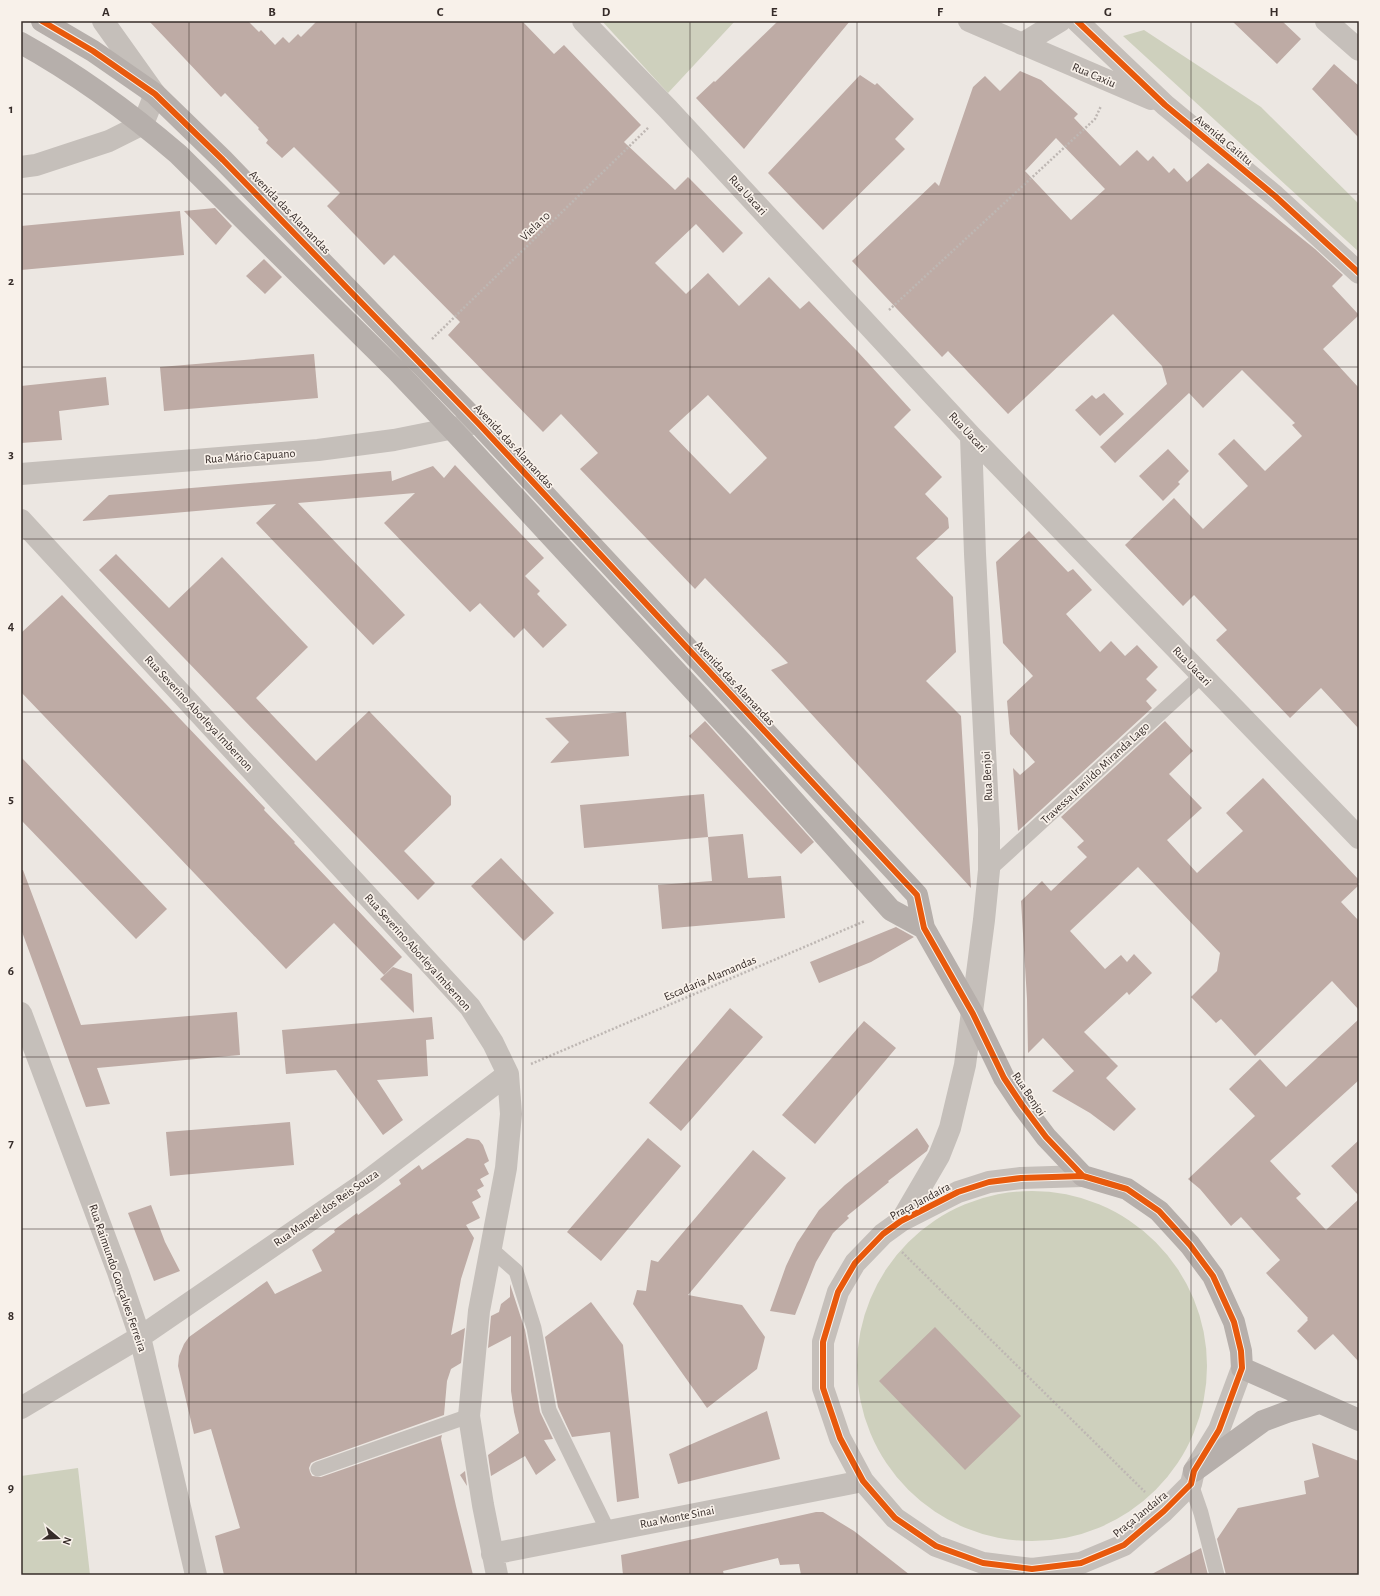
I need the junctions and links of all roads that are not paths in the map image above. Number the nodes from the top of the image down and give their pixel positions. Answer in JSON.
{"nodes":[{"id":1,"x":42,"y":21,"type":"edge"},
{"id":2,"x":103,"y":21,"type":"edge"},
{"id":3,"x":583,"y":21,"type":"edge"},
{"id":4,"x":969,"y":21,"type":"edge"},
{"id":5,"x":1060,"y":21,"type":"edge"},
{"id":6,"x":1077,"y":21,"type":"edge"},
{"id":7,"x":1326,"y":21,"type":"edge"},
{"id":8,"x":21,"y":43,"type":"edge"},
{"id":9,"x":1022,"y":44,"type":"junction"},
{"id":10,"x":1359,"y":50,"type":"edge"},
{"id":11,"x":155,"y":94,"type":"junction"},
{"id":12,"x":1165,"y":106,"type":"junction"},
{"id":13,"x":143,"y":124,"type":"junction"},
{"id":14,"x":21,"y":167,"type":"edge"},
{"id":15,"x":1359,"y":273,"type":"edge"},
{"id":16,"x":478,"y":423,"type":"junction"},
{"id":17,"x":451,"y":428,"type":"junction"},
{"id":18,"x":971,"y":436,"type":"junction"},
{"id":19,"x":21,"y":474,"type":"edge"},
{"id":20,"x":21,"y":520,"type":"edge"},
{"id":21,"x":1201,"y":676,"type":"junction"},
{"id":22,"x":1359,"y":838,"type":"edge"},
{"id":23,"x":989,"y":870,"type":"junction"},
{"id":24,"x":924,"y":928,"type":"junction"},
{"id":25,"x":21,"y":1013,"type":"edge"},
{"id":26,"x":973,"y":1014,"type":"junction"},
{"id":27,"x":508,"y":1074,"type":"junction"},
{"id":28,"x":1083,"y":1176,"type":"junction"},
{"id":29,"x":901,"y":1221,"type":"junction"},
{"id":30,"x":491,"y":1250,"type":"junction"},
{"id":31,"x":140,"y":1337,"type":"junction"},
{"id":32,"x":1242,"y":1368,"type":"junction"},
{"id":33,"x":1320,"y":1403,"type":"junction"},
{"id":34,"x":21,"y":1408,"type":"edge"},
{"id":35,"x":469,"y":1416,"type":"junction"},
{"id":36,"x":1359,"y":1420,"type":"edge"},
{"id":37,"x":318,"y":1469,"type":"dead end"},
{"id":38,"x":1192,"y":1478,"type":"junction"},
{"id":39,"x":863,"y":1481,"type":"junction"},
{"id":40,"x":608,"y":1531,"type":"junction"},
{"id":41,"x":492,"y":1554,"type":"junction"},
{"id":42,"x":196,"y":1575,"type":"edge"},
{"id":43,"x":497,"y":1575,"type":"edge"},
{"id":44,"x":1217,"y":1575,"type":"edge"}],
"edges":[{"from":1,"to":11,"type":"street","name":"Avenida das Alamandas"},
{"from":2,"to":11,"type":"street"},
{"from":3,"to":18,"type":"street","name":"Rua Uacari"},
{"from":4,"to":9,"type":"street","name":"Rua Caxiu"},
{"from":5,"to":9,"type":"street"},
{"from":6,"to":12,"type":"street","name":"Avenida Caititu"},
{"from":7,"to":10,"type":"street"},
{"from":8,"to":13,"type":"street"},
{"from":9,"to":12,"type":"street","name":"Rua Caxiu"},
{"from":11,"to":13,"type":"street"},
{"from":11,"to":16,"type":"street","name":"Avenida das Alamandas"},
{"from":12,"to":15,"type":"street","name":"Avenida Caititu"},
{"from":13,"to":14,"type":"street"},
{"from":13,"to":17,"type":"street"},
{"from":16,"to":17,"type":"street","name":"Rua Mário Capuano"},
{"from":16,"to":24,"type":"street","name":"Avenida das Alamandas"},
{"from":17,"to":19,"type":"street","name":"Rua Mário Capuano"},
{"from":17,"to":24,"type":"street"},
{"from":18,"to":21,"type":"street","name":"Rua Uacari"},
{"from":18,"to":23,"type":"street","name":"Rua Benjoi"},
{"from":20,"to":27,"type":"street","name":"Rua Severino Aborleya Imbernon"},
{"from":21,"to":22,"type":"street","name":"Rua Uacari"},
{"from":21,"to":23,"type":"lane","name":"Travessa Iranildo Miranda Lago"},
{"from":23,"to":26,"type":"street","name":"Rua Benjoi"},
{"from":24,"to":26,"type":"street"},
{"from":25,"to":31,"type":"street","name":"Rua Raimundo Gonçalves Ferreira"},
{"from":26,"to":28,"type":"street","name":"Rua Benjoi"},
{"from":26,"to":29,"type":"street"},
{"from":27,"to":30,"type":"street","name":"Rua Severino Aborleya Imbernon"},
{"from":27,"to":31,"type":"street","name":"Rua Manoel dos Reis Souza"},
{"from":28,"to":29,"type":"street","name":"Praça Jandaíra"},
{"from":28,"to":32,"type":"street","name":"Praça Jandaíra"},
{"from":29,"to":39,"type":"street","name":"Praça Jandaíra"},
{"from":30,"to":35,"type":"street","name":"Rua Severino Aborleya Imbernon"},
{"from":30,"to":40,"type":"lane"},
{"from":31,"to":34,"type":"street","name":"Rua Manoel dos Reis Souza"},
{"from":31,"to":42,"type":"street","name":"Rua Raimundo Gonçalves Ferreira"},
{"from":32,"to":33,"type":"street"},
{"from":32,"to":38,"type":"street","name":"Praça Jandaíra"},
{"from":33,"to":36,"type":"street"},
{"from":33,"to":38,"type":"street"},
{"from":35,"to":37,"type":"lane"},
{"from":35,"to":41,"type":"street","name":"Rua Severino Aborleya Imbernon"},
{"from":38,"to":39,"type":"street","name":"Praça Jandaíra"},
{"from":38,"to":44,"type":"lane"},
{"from":39,"to":40,"type":"street","name":"Rua Monte Sinai"},
{"from":40,"to":41,"type":"street","name":"Rua Monte Sinai"},
{"from":41,"to":43,"type":"street","name":"Rua Severino Aborleya Imbernon"}]}
